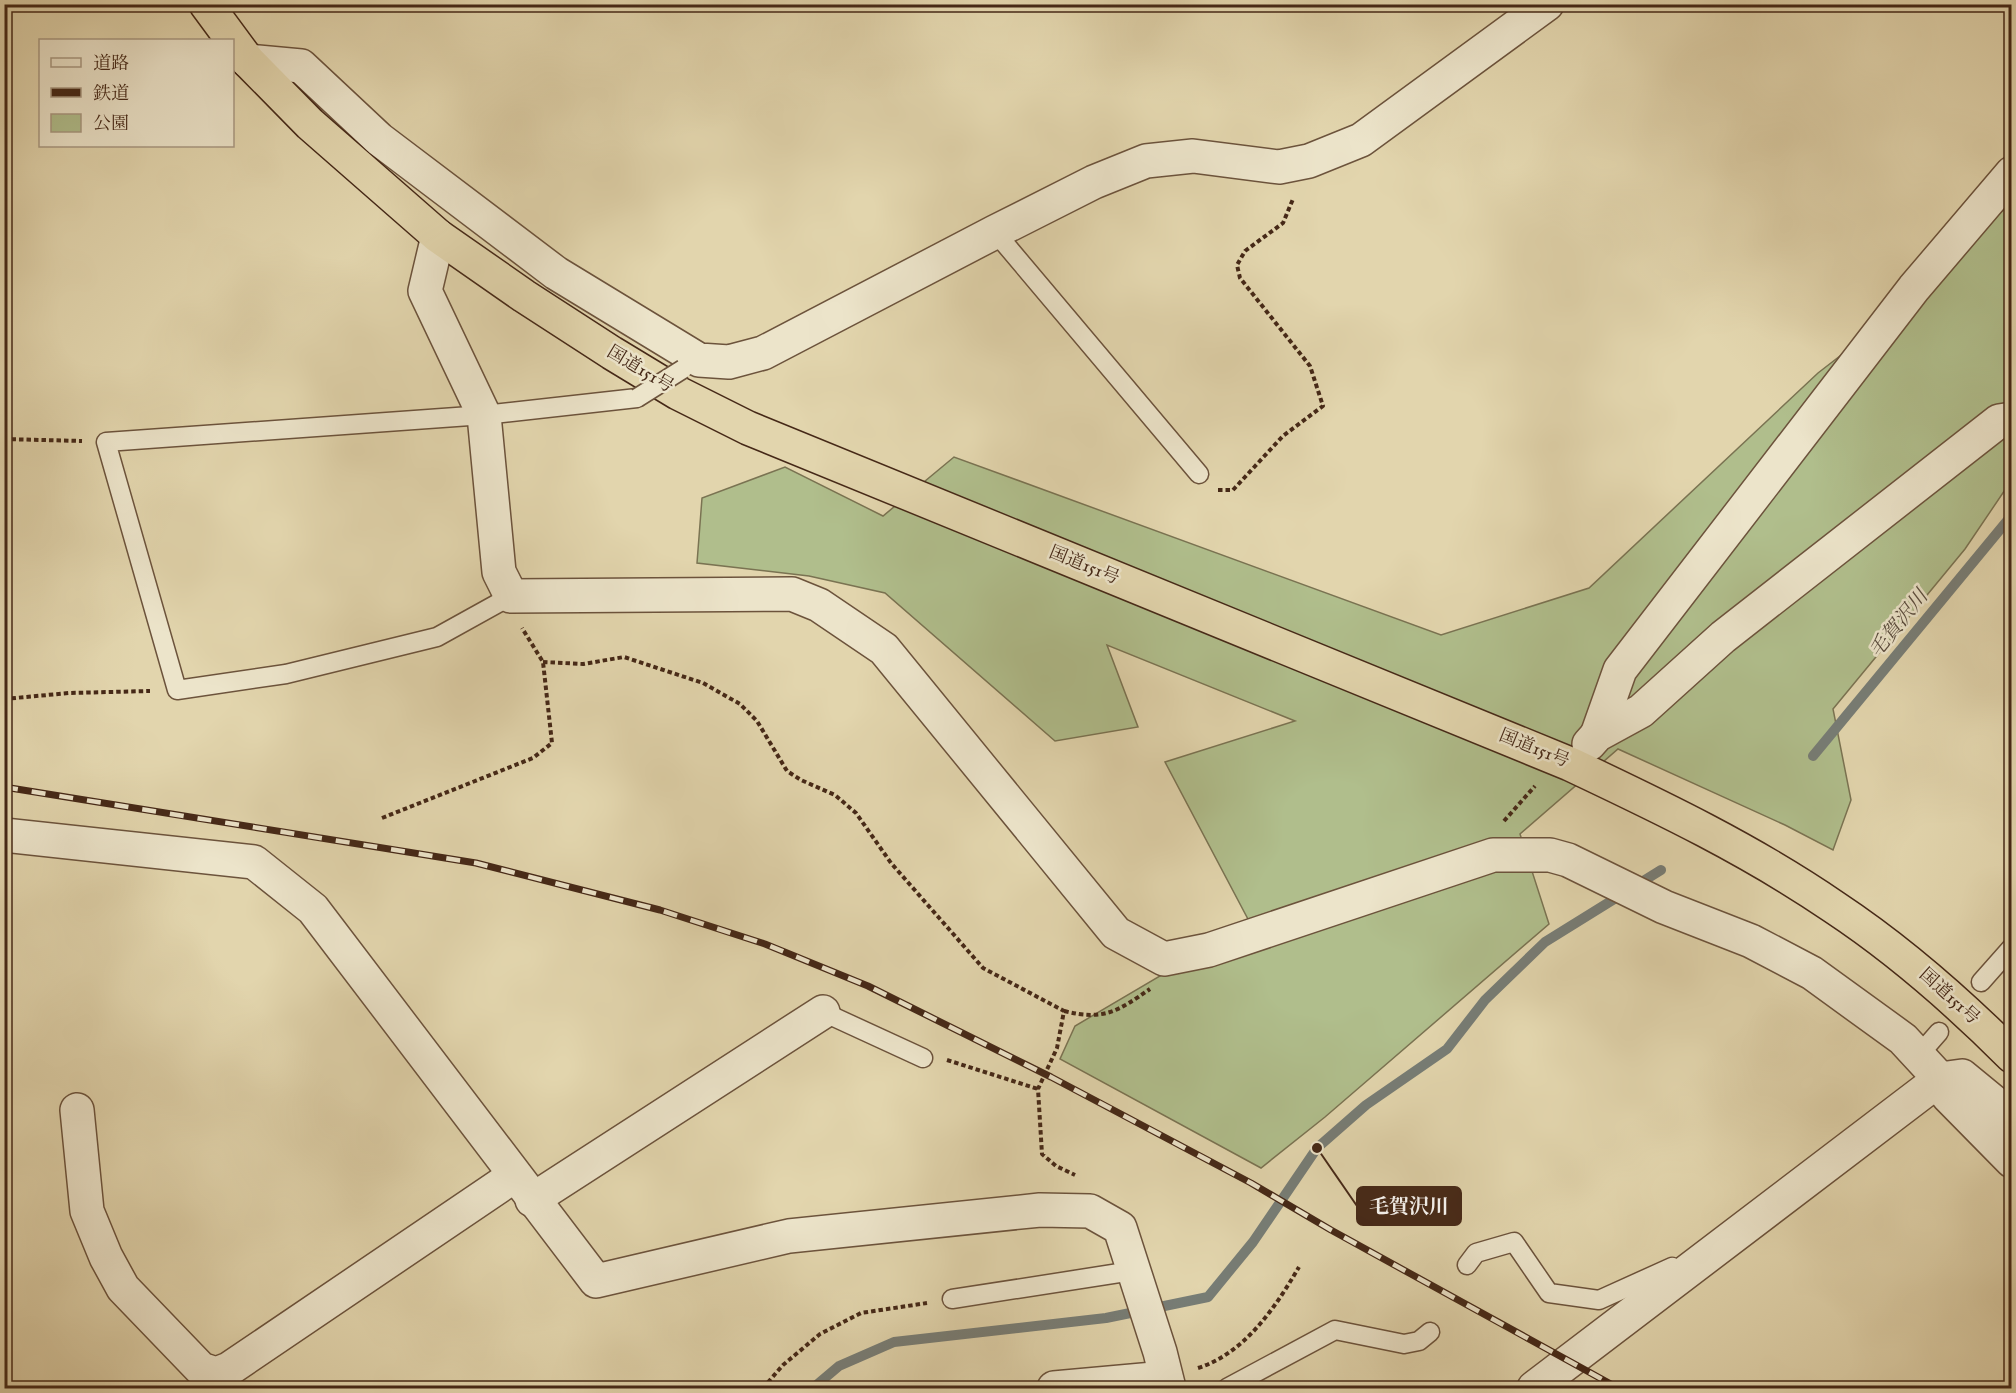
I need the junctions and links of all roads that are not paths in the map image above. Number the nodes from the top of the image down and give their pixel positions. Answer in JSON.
{"nodes":[{"id":1,"x":206,"y":4,"type":"edge"},
{"id":2,"x":1547,"y":4,"type":"edge"},
{"id":3,"x":232,"y":39,"type":"edge"},
{"id":4,"x":234,"y":41,"type":"edge"},
{"id":5,"x":249,"y":61,"type":"junction"},
{"id":6,"x":2012,"y":173,"type":"edge"},
{"id":7,"x":994,"y":232,"type":"junction"},
{"id":8,"x":438,"y":236,"type":"junction"},
{"id":9,"x":691,"y":364,"type":"junction"},
{"id":10,"x":484,"y":415,"type":"junction"},
{"id":11,"x":2012,"y":419,"type":"edge"},
{"id":12,"x":1199,"y":474,"type":"road end"},
{"id":13,"x":514,"y":608,"type":"junction"},
{"id":14,"x":1597,"y":735,"type":"junction"},
{"id":15,"x":1570,"y":764,"type":"junction"},
{"id":16,"x":4,"y":835,"type":"edge"},
{"id":17,"x":2012,"y":947,"type":"edge"},
{"id":18,"x":1982,"y":982,"type":"dead end"},
{"id":19,"x":823,"y":1012,"type":"joint"},
{"id":20,"x":2012,"y":1056,"type":"edge"},
{"id":21,"x":923,"y":1058,"type":"road end"},
{"id":22,"x":1940,"y":1079,"type":"junction"},
{"id":23,"x":77,"y":1110,"type":"dead end"},
{"id":24,"x":2012,"y":1117,"type":"edge"},
{"id":25,"x":2012,"y":1161,"type":"edge"},
{"id":26,"x":523,"y":1188,"type":"junction"},
{"id":27,"x":1467,"y":1265,"type":"dead end"},
{"id":28,"x":1134,"y":1276,"type":"junction"},
{"id":29,"x":1681,"y":1277,"type":"junction"},
{"id":30,"x":952,"y":1299,"type":"road end"},
{"id":31,"x":1430,"y":1332,"type":"dead end"},
{"id":32,"x":1165,"y":1373,"type":"edge"},
{"id":33,"x":1054,"y":1389,"type":"edge"},
{"id":34,"x":1227,"y":1389,"type":"edge"},
{"id":35,"x":1534,"y":1389,"type":"edge"}],
"edges":[{"from":1,"to":3,"type":"highway","name":"国道151号"},
{"from":2,"to":7,"type":"street"},
{"from":4,"to":5,"type":"highway","name":"国道151号"},
{"from":5,"to":8,"type":"highway","name":"国道151号"},
{"from":5,"to":9,"type":"street"},
{"from":6,"to":14,"type":"street"},
{"from":7,"to":9,"type":"street"},
{"from":7,"to":12,"type":"lane"},
{"from":8,"to":10,"type":"street"},
{"from":8,"to":15,"type":"highway","name":"国道151号"},
{"from":9,"to":10,"type":"lane","bridge":true},
{"from":10,"to":13,"type":"street"},
{"from":10,"to":13,"type":"lane"},
{"from":11,"to":14,"type":"street"},
{"from":13,"to":22,"type":"street"},
{"from":14,"to":15,"type":"street"},
{"from":15,"to":20,"type":"highway","name":"国道151号"},
{"from":16,"to":26,"type":"street"},
{"from":17,"to":18,"type":"lane"},
{"from":19,"to":21,"type":"lane"},
{"from":19,"to":26,"type":"street"},
{"from":22,"to":24,"type":"street"},
{"from":22,"to":25,"type":"street"},
{"from":22,"to":29,"type":"street"},
{"from":23,"to":26,"type":"street"},
{"from":26,"to":28,"type":"street"},
{"from":27,"to":29,"type":"lane"},
{"from":28,"to":30,"type":"lane"},
{"from":28,"to":32,"type":"street"},
{"from":29,"to":35,"type":"street"},
{"from":31,"to":34,"type":"lane"},
{"from":32,"to":33,"type":"street"}]}
